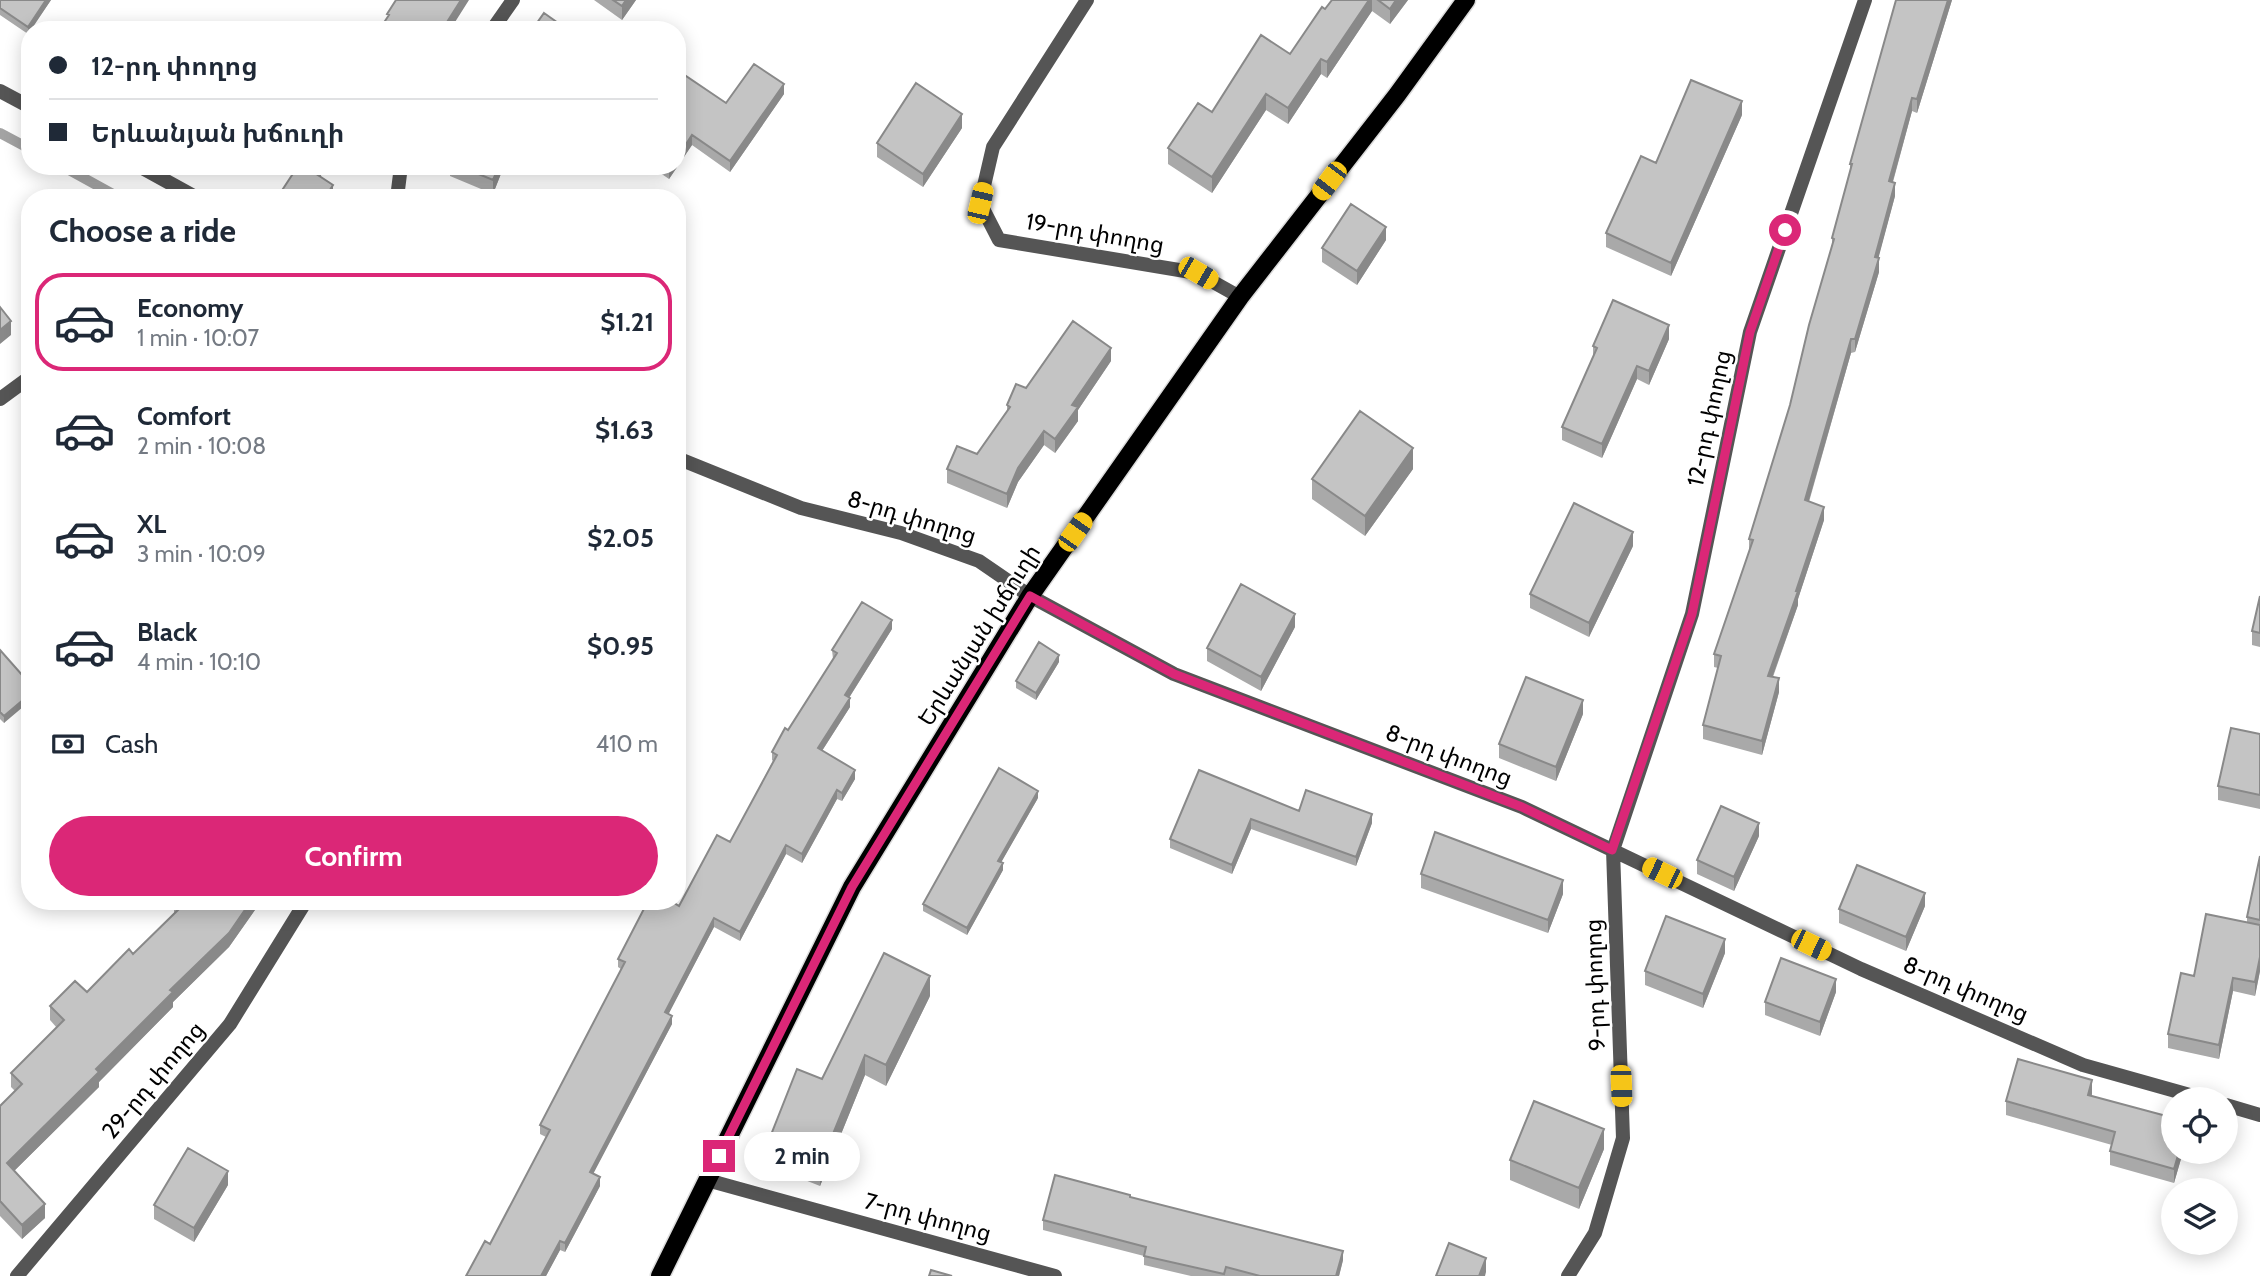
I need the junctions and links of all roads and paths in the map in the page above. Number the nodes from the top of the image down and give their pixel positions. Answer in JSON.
{"nodes":[{"id":1,"x":513,"y":0,"type":"edge"},
{"id":2,"x":1087,"y":0,"type":"edge"},
{"id":3,"x":1466,"y":0,"type":"edge"},
{"id":4,"x":1865,"y":0,"type":"edge"},
{"id":5,"x":498,"y":21,"type":"edge"},
{"id":6,"x":0,"y":91,"type":"edge"},
{"id":7,"x":21,"y":102,"type":"edge"},
{"id":8,"x":155,"y":175,"type":"edge"},
{"id":9,"x":181,"y":189,"type":"edge"},
{"id":10,"x":1240,"y":297,"type":"junction"},
{"id":11,"x":21,"y":384,"type":"edge"},
{"id":12,"x":0,"y":399,"type":"edge"},
{"id":13,"x":686,"y":462,"type":"edge"},
{"id":14,"x":1030,"y":596,"type":"junction"},
{"id":15,"x":1612,"y":850,"type":"junction"},
{"id":16,"x":300,"y":910,"type":"edge"},
{"id":17,"x":2161,"y":1087,"type":"edge"},
{"id":18,"x":2238,"y":1109,"type":"edge"},
{"id":19,"x":2260,"y":1115,"type":"edge"},
{"id":20,"x":707,"y":1180,"type":"junction"},
{"id":21,"x":18,"y":1276,"type":"edge"},
{"id":22,"x":660,"y":1276,"type":"edge"},
{"id":23,"x":1055,"y":1276,"type":"edge"},
{"id":24,"x":1569,"y":1276,"type":"edge"}],
"edges":[{"from":1,"to":5,"type":"street"},
{"from":2,"to":10,"type":"street","name":"19-րդ փողոց"},
{"from":3,"to":10,"type":"main road","name":"Երևանյան խճուղի"},
{"from":4,"to":15,"type":"street","name":"12-րդ փողոց"},
{"from":6,"to":7,"type":"street"},
{"from":8,"to":9,"type":"street"},
{"from":10,"to":14,"type":"main road","name":"Երևանյան խճուղի"},
{"from":11,"to":12,"type":"street"},
{"from":13,"to":14,"type":"street","name":"8-րդ փողոց"},
{"from":14,"to":15,"type":"street","name":"8-րդ փողոց"},
{"from":14,"to":20,"type":"main road","name":"Երևանյան խճուղի"},
{"from":15,"to":17,"type":"street","name":"8-րդ փողոց"},
{"from":15,"to":24,"type":"street","name":"9-րդ փողոց"},
{"from":16,"to":21,"type":"street","name":"29-րդ փողոց"},
{"from":18,"to":19,"type":"street"},
{"from":20,"to":22,"type":"main road","name":"Երևանյան խճուղի"},
{"from":20,"to":23,"type":"street","name":"7-րդ փողոց"}]}
